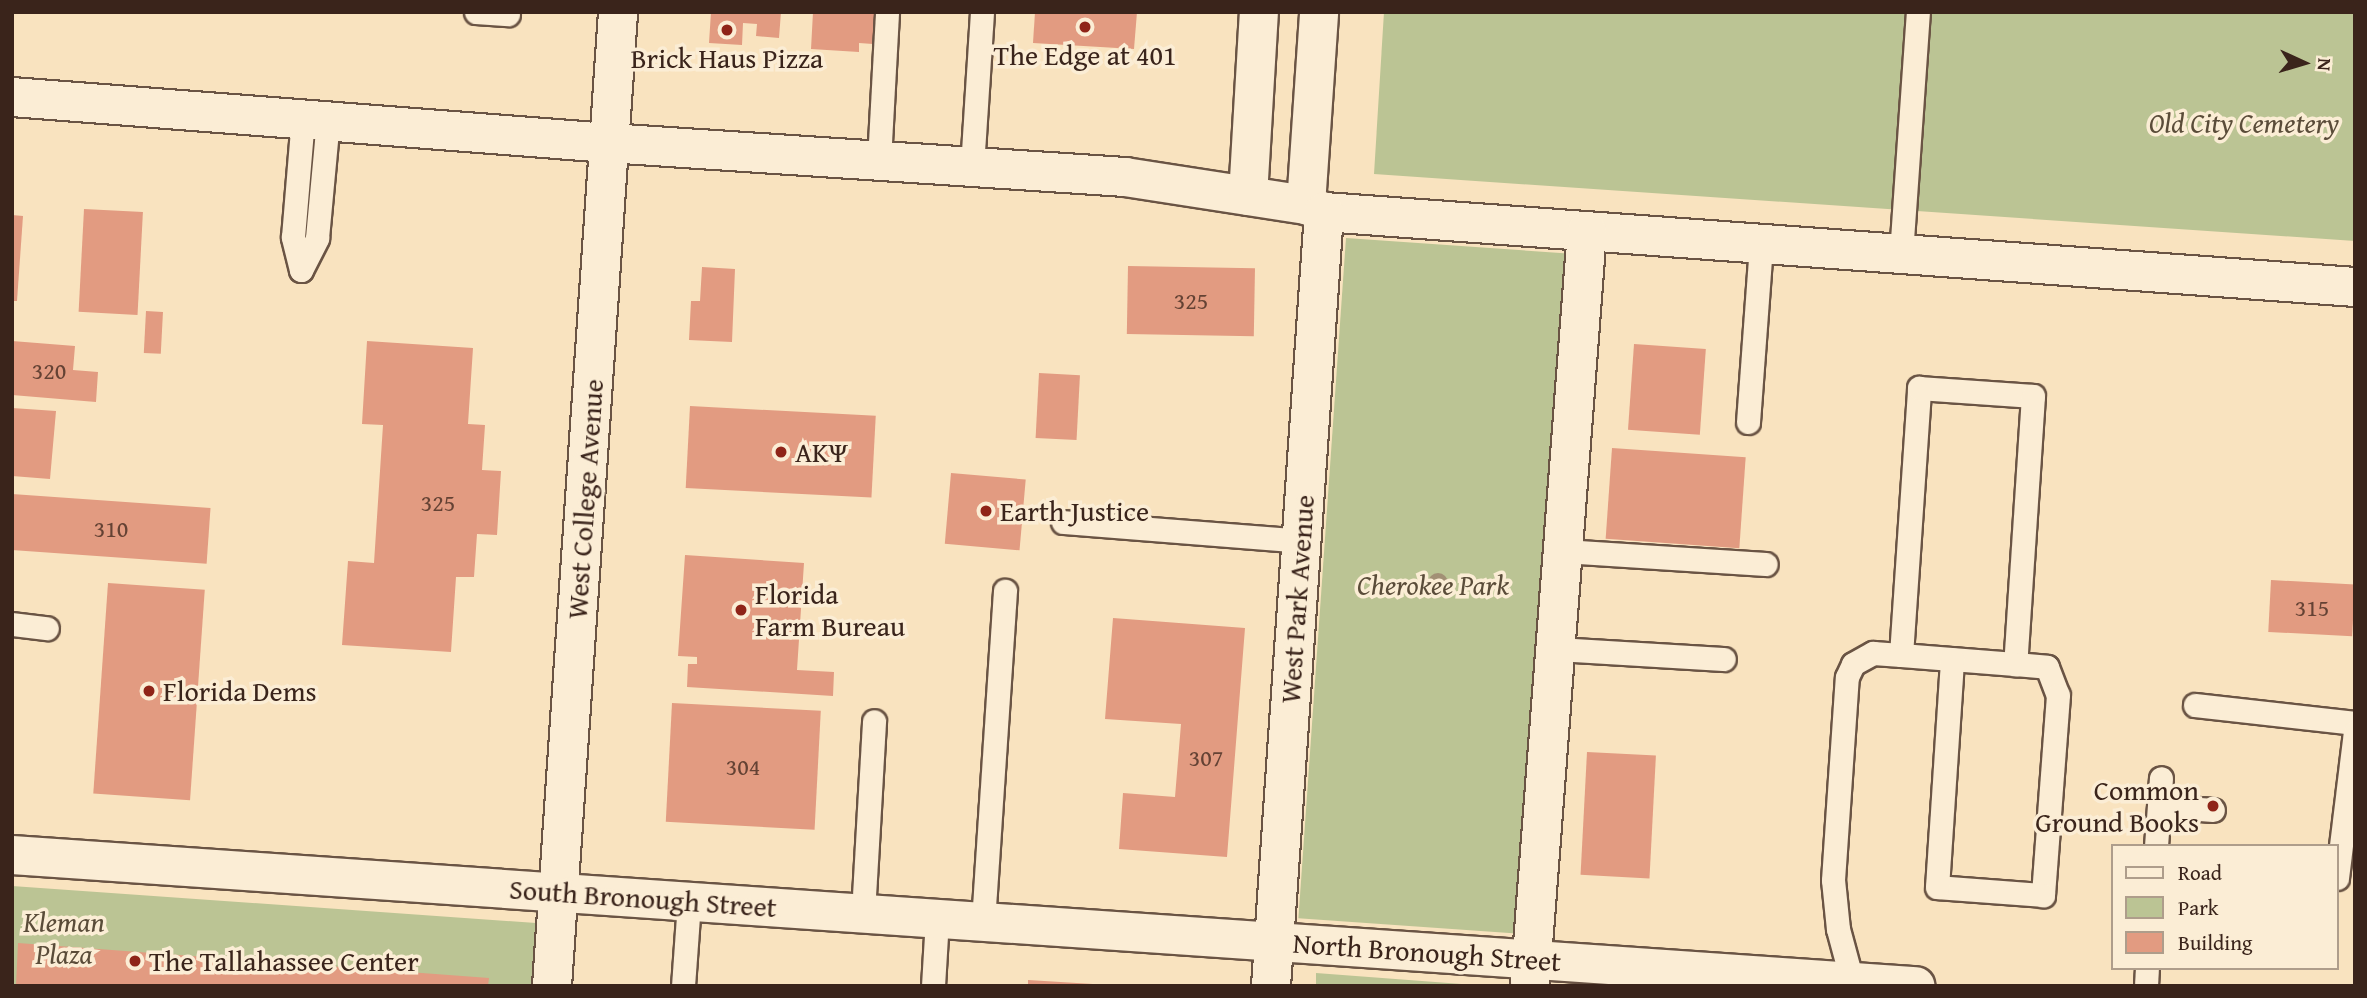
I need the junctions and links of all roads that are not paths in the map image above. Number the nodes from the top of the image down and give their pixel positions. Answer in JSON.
{"nodes":[{"id":1,"x":476,"y":12,"type":"edge"},
{"id":2,"x":618,"y":12,"type":"edge"},
{"id":3,"x":887,"y":12,"type":"edge"},
{"id":4,"x":982,"y":12,"type":"edge"},
{"id":5,"x":1259,"y":12,"type":"edge"},
{"id":6,"x":1319,"y":12,"type":"edge"},
{"id":7,"x":1917,"y":12,"type":"edge"},
{"id":8,"x":508,"y":14,"type":"dead end"},
{"id":9,"x":12,"y":97,"type":"edge"},
{"id":10,"x":315,"y":119,"type":"junction"},
{"id":11,"x":608,"y":143,"type":"junction"},
{"id":12,"x":879,"y":161,"type":"junction"},
{"id":13,"x":972,"y":167,"type":"junction"},
{"id":14,"x":1248,"y":196,"type":"junction"},
{"id":15,"x":1315,"y":209,"type":"junction"},
{"id":16,"x":1587,"y":231,"type":"junction"},
{"id":17,"x":1761,"y":244,"type":"junction"},
{"id":18,"x":1900,"y":254,"type":"junction"},
{"id":19,"x":2355,"y":287,"type":"edge"},
{"id":20,"x":1748,"y":422,"type":"dead end"},
{"id":21,"x":1063,"y":522,"type":"dead end"},
{"id":22,"x":1302,"y":541,"type":"junction"},
{"id":23,"x":1563,"y":551,"type":"junction"},
{"id":24,"x":1766,"y":564,"type":"dead end"},
{"id":25,"x":1005,"y":591,"type":"dead end"},
{"id":26,"x":12,"y":624,"type":"edge"},
{"id":27,"x":47,"y":628,"type":"dead end"},
{"id":28,"x":1556,"y":649,"type":"junction"},
{"id":29,"x":1901,"y":655,"type":"junction"},
{"id":30,"x":1724,"y":659,"type":"dead end"},
{"id":31,"x":1952,"y":659,"type":"junction"},
{"id":32,"x":2015,"y":664,"type":"junction"},
{"id":33,"x":2195,"y":705,"type":"dead end"},
{"id":34,"x":874,"y":721,"type":"dead end"},
{"id":35,"x":2355,"y":723,"type":"edge"},
{"id":36,"x":2355,"y":732,"type":"edge"},
{"id":37,"x":2161,"y":778,"type":"dead end"},
{"id":38,"x":2159,"y":806,"type":"junction"},
{"id":39,"x":2213,"y":810,"type":"dead end"},
{"id":40,"x":2156,"y":844,"type":"edge"},
{"id":41,"x":12,"y":855,"type":"edge"},
{"id":42,"x":2339,"y":862,"type":"edge"},
{"id":43,"x":559,"y":892,"type":"junction"},
{"id":44,"x":689,"y":902,"type":"junction"},
{"id":45,"x":863,"y":913,"type":"junction"},
{"id":46,"x":937,"y":918,"type":"junction"},
{"id":47,"x":983,"y":922,"type":"junction"},
{"id":48,"x":1274,"y":942,"type":"junction"},
{"id":49,"x":1531,"y":972,"type":"edge"},
{"id":50,"x":1852,"y":981,"type":"junction"},
{"id":51,"x":552,"y":986,"type":"edge"},
{"id":52,"x":683,"y":986,"type":"edge"},
{"id":53,"x":933,"y":986,"type":"edge"},
{"id":54,"x":1271,"y":986,"type":"edge"},
{"id":55,"x":1915,"y":986,"type":"edge"}],
"edges":[{"from":1,"to":8,"type":"lane"},
{"from":2,"to":11,"type":"street","name":"West College Avenue"},
{"from":3,"to":12,"type":"lane"},
{"from":4,"to":13,"type":"lane"},
{"from":5,"to":14,"type":"street"},
{"from":6,"to":15,"type":"street","name":"West Park Avenue"},
{"from":7,"to":18,"type":"lane"},
{"from":9,"to":10,"type":"street"},
{"from":10,"to":10,"type":"lane"},
{"from":10,"to":11,"type":"street"},
{"from":11,"to":12,"type":"street"},
{"from":11,"to":43,"type":"street","name":"West College Avenue"},
{"from":12,"to":13,"type":"street"},
{"from":13,"to":14,"type":"street"},
{"from":14,"to":15,"type":"street"},
{"from":15,"to":16,"type":"street"},
{"from":15,"to":22,"type":"street","name":"West Park Avenue"},
{"from":16,"to":17,"type":"street"},
{"from":16,"to":23,"type":"street"},
{"from":17,"to":18,"type":"street"},
{"from":17,"to":20,"type":"lane"},
{"from":18,"to":19,"type":"street"},
{"from":21,"to":22,"type":"lane"},
{"from":22,"to":48,"type":"street","name":"West Park Avenue"},
{"from":23,"to":24,"type":"lane"},
{"from":23,"to":28,"type":"street"},
{"from":25,"to":47,"type":"lane"},
{"from":26,"to":27,"type":"lane"},
{"from":28,"to":30,"type":"lane"},
{"from":28,"to":49,"type":"street"},
{"from":29,"to":31,"type":"lane"},
{"from":29,"to":32,"type":"lane"},
{"from":29,"to":50,"type":"lane"},
{"from":31,"to":32,"type":"lane"},
{"from":31,"to":32,"type":"lane"},
{"from":33,"to":35,"type":"lane"},
{"from":34,"to":45,"type":"lane"},
{"from":36,"to":42,"type":"lane"},
{"from":37,"to":38,"type":"lane"},
{"from":38,"to":39,"type":"lane"},
{"from":38,"to":40,"type":"lane"},
{"from":41,"to":43,"type":"street","name":"South Bronough Street"},
{"from":43,"to":44,"type":"street","name":"South Bronough Street"},
{"from":43,"to":51,"type":"street","name":"West College Avenue"},
{"from":44,"to":45,"type":"street","name":"South Bronough Street"},
{"from":44,"to":52,"type":"lane"},
{"from":45,"to":46,"type":"street","name":"South Bronough Street"},
{"from":46,"to":47,"type":"street","name":"South Bronough Street"},
{"from":46,"to":53,"type":"lane"},
{"from":47,"to":48,"type":"street","name":"South Bronough Street"},
{"from":48,"to":49,"type":"street","name":"North Bronough Street"},
{"from":48,"to":54,"type":"street","name":"West Park Avenue"},
{"from":49,"to":50,"type":"street","name":"North Bronough Street"},
{"from":50,"to":55,"type":"street","name":"North Bronough Street"}]}
